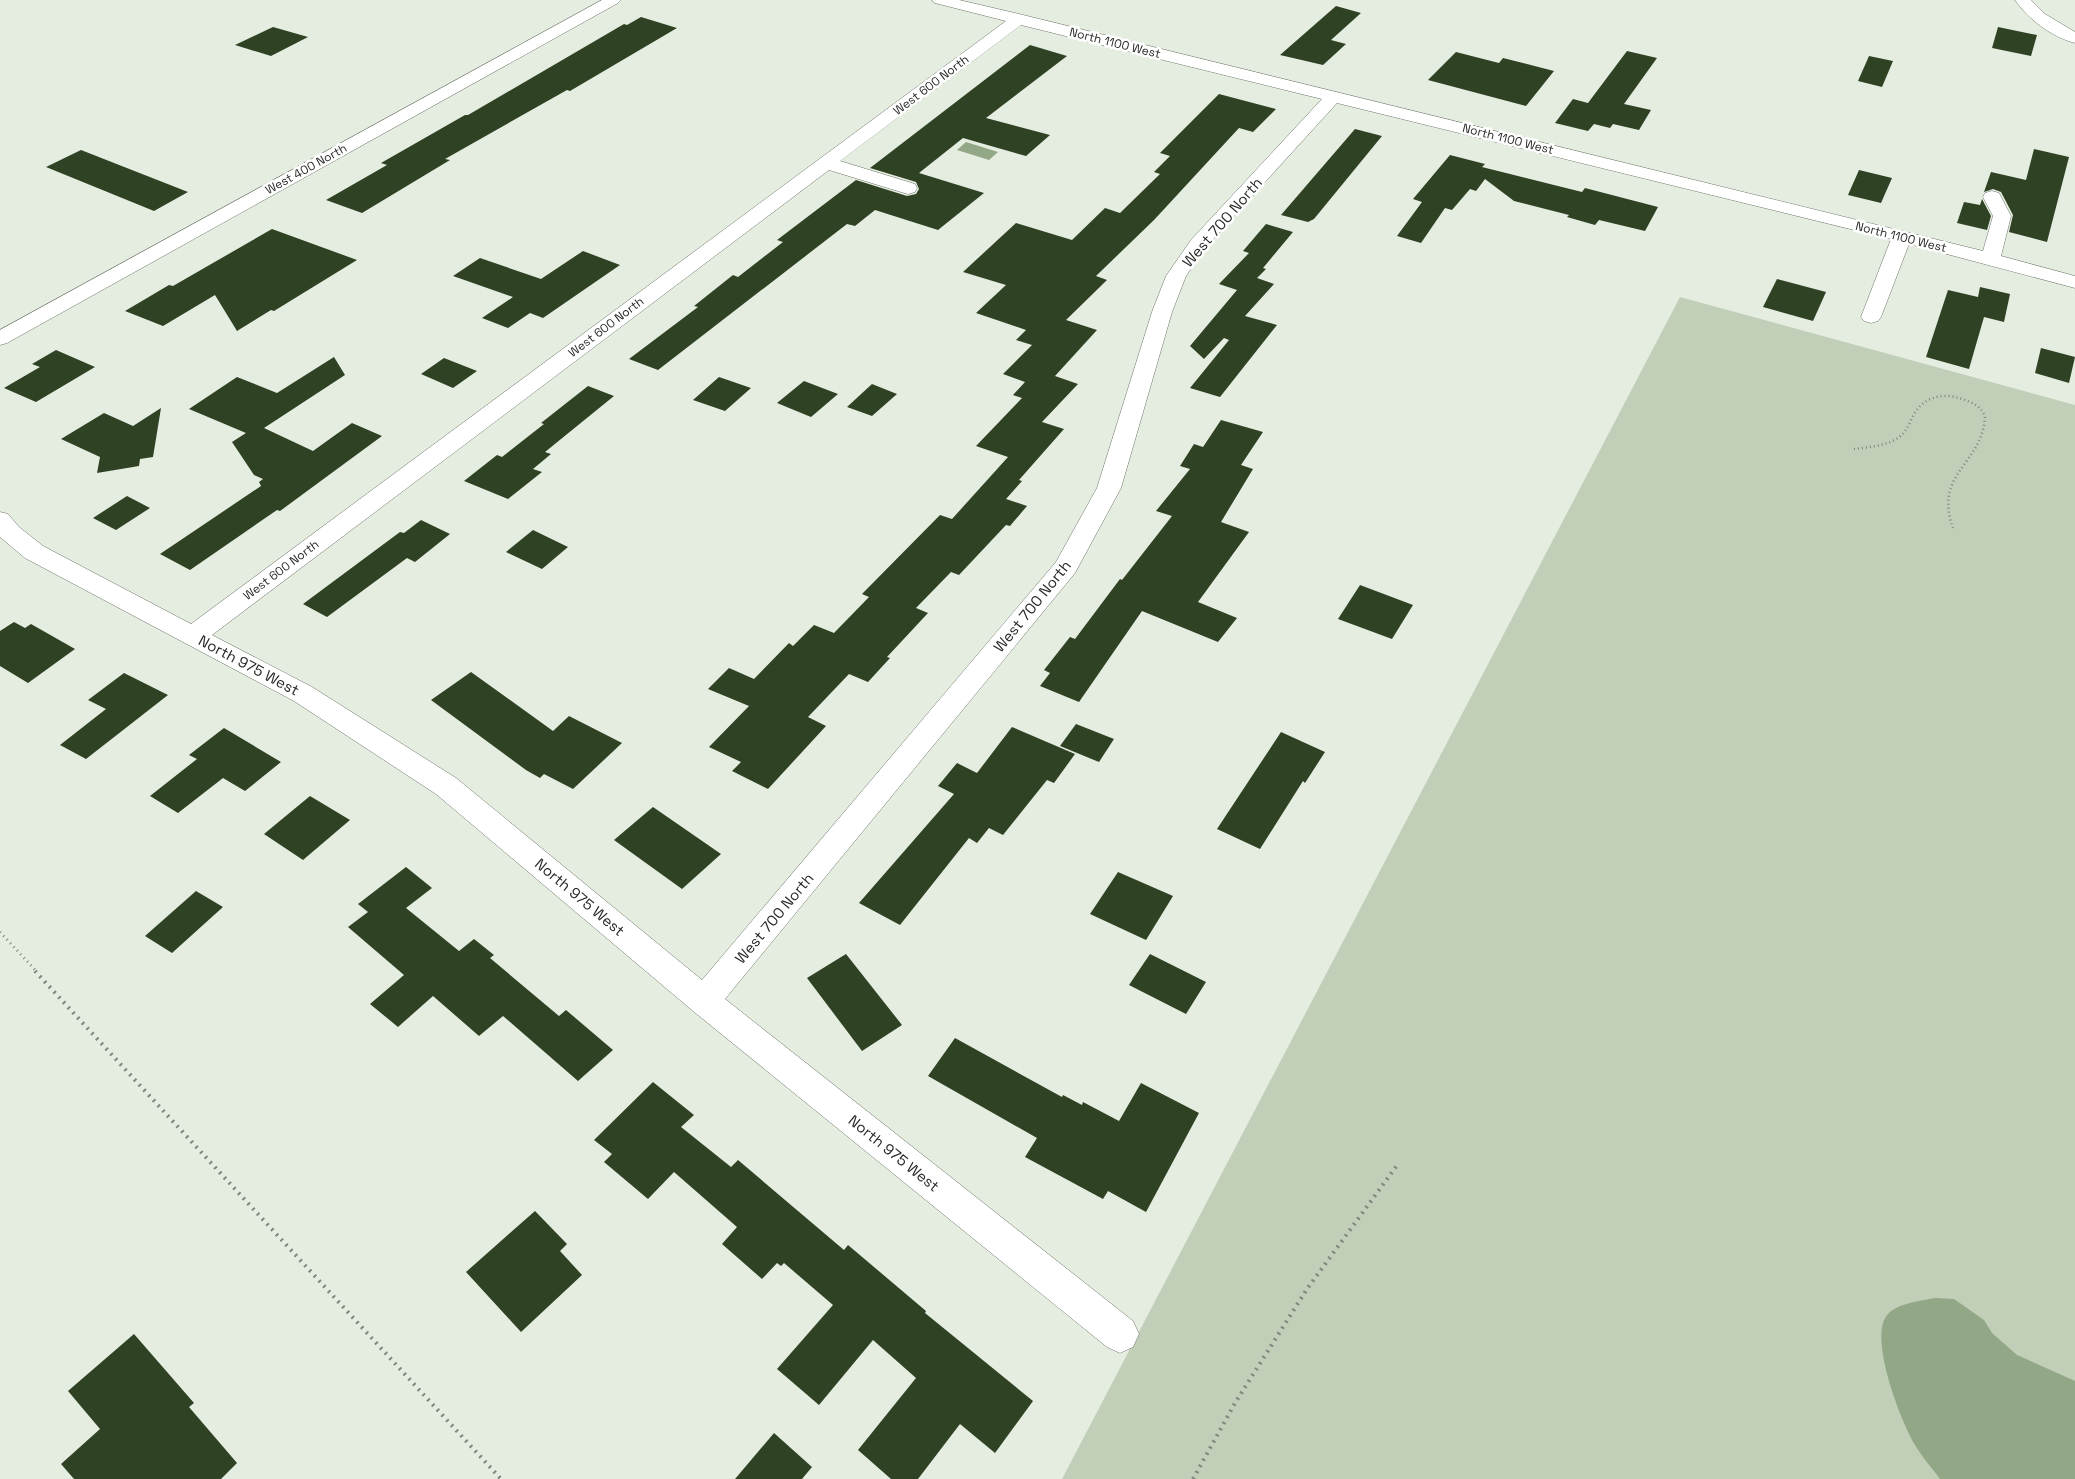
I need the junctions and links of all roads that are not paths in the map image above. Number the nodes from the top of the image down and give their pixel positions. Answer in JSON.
{"nodes":[{"id":1,"x":613,"y":0,"type":"edge"},
{"id":2,"x":940,"y":0,"type":"edge"},
{"id":3,"x":2023,"y":0,"type":"edge"},
{"id":4,"x":1019,"y":19,"type":"junction"},
{"id":5,"x":2075,"y":38,"type":"edge"},
{"id":6,"x":1334,"y":96,"type":"junction"},
{"id":7,"x":826,"y":163,"type":"junction"},
{"id":8,"x":908,"y":188,"type":"dead end"},
{"id":9,"x":1992,"y":197,"type":"dead end"},
{"id":10,"x":1902,"y":236,"type":"junction"},
{"id":11,"x":1990,"y":260,"type":"junction"},
{"id":12,"x":2075,"y":282,"type":"edge"},
{"id":13,"x":1871,"y":317,"type":"dead end"},
{"id":14,"x":0,"y":339,"type":"edge"},
{"id":15,"x":0,"y":520,"type":"edge"},
{"id":16,"x":193,"y":636,"type":"junction"},
{"id":17,"x":704,"y":1001,"type":"junction"},
{"id":18,"x":1120,"y":1334,"type":"dead end"}],
"edges":[{"from":1,"to":14,"type":"street","name":"West 400 North"},
{"from":2,"to":4,"type":"street","name":"North 1100 West"},
{"from":3,"to":5,"type":"street"},
{"from":4,"to":6,"type":"street","name":"North 1100 West"},
{"from":4,"to":7,"type":"street","name":"West 600 North"},
{"from":6,"to":10,"type":"street","name":"North 1100 West"},
{"from":6,"to":17,"type":"street","name":"West 700 North"},
{"from":7,"to":8,"type":"street"},
{"from":7,"to":16,"type":"street","name":"West 600 North"},
{"from":9,"to":11,"type":"street"},
{"from":10,"to":11,"type":"street","name":"North 1100 West"},
{"from":10,"to":13,"type":"street"},
{"from":11,"to":12,"type":"street","name":"North 1100 West"},
{"from":15,"to":16,"type":"street","name":"North 975 West"},
{"from":16,"to":17,"type":"street","name":"North 975 West"},
{"from":17,"to":18,"type":"street","name":"North 975 West"}]}
